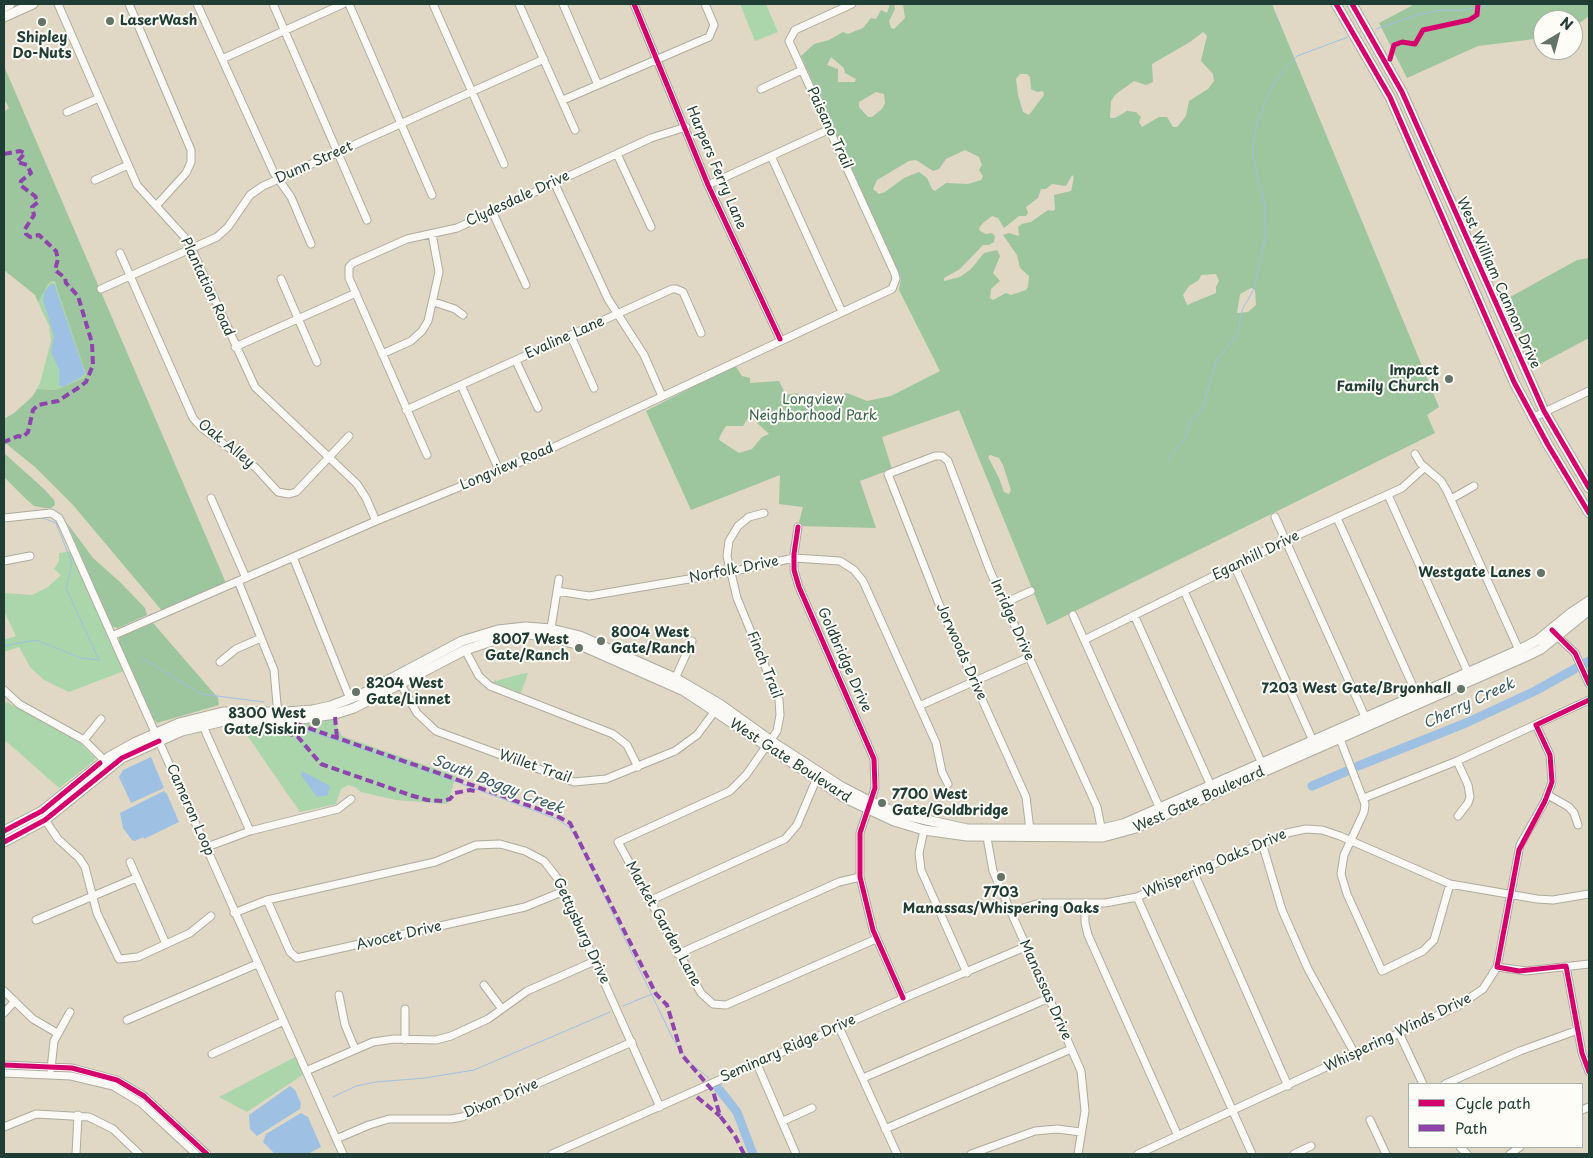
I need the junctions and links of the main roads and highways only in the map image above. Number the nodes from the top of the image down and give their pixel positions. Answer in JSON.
{"nodes":[{"id":1,"x":10,"y":4,"type":"edge"},
{"id":2,"x":33,"y":4,"type":"edge"},
{"id":3,"x":1336,"y":4,"type":"edge"},
{"id":4,"x":1352,"y":4,"type":"edge"},
{"id":5,"x":4,"y":7,"type":"edge"},
{"id":6,"x":18,"y":7,"type":"edge"},
{"id":7,"x":4,"y":17,"type":"edge"},
{"id":8,"x":1417,"y":124,"type":"junction"},
{"id":9,"x":1404,"y":129,"type":"junction"},
{"id":10,"x":1589,"y":488,"type":"edge"},
{"id":11,"x":1589,"y":513,"type":"edge"},
{"id":12,"x":1589,"y":601,"type":"edge"},
{"id":13,"x":1589,"y":610,"type":"edge"},
{"id":14,"x":550,"y":633,"type":"junction"},
{"id":15,"x":1554,"y":633,"type":"junction"},
{"id":16,"x":1470,"y":677,"type":"junction"},
{"id":17,"x":398,"y":680,"type":"junction"},
{"id":18,"x":674,"y":682,"type":"junction"},
{"id":19,"x":278,"y":717,"type":"junction"},
{"id":20,"x":1367,"y":722,"type":"junction"},
{"id":21,"x":157,"y":737,"type":"junction"},
{"id":22,"x":768,"y":744,"type":"junction"},
{"id":23,"x":1264,"y":767,"type":"junction"},
{"id":24,"x":869,"y":806,"type":"junction"},
{"id":25,"x":1162,"y":812,"type":"junction"},
{"id":26,"x":42,"y":817,"type":"junction"},
{"id":27,"x":4,"y":831,"type":"edge"},
{"id":28,"x":986,"y":833,"type":"junction"},
{"id":29,"x":1102,"y":833,"type":"junction"},
{"id":30,"x":8,"y":840,"type":"edge"}],
"edges":[{"from":1,"to":5,"type":"main road"},
{"from":2,"to":6,"type":"main road"},
{"from":3,"to":9,"type":"main road","name":"West William Cannon Drive"},
{"from":4,"to":8,"type":"main road","name":"West William Cannon Drive"},
{"from":6,"to":7,"type":"main road"},
{"from":8,"to":9,"type":"main road"},
{"from":8,"to":10,"type":"main road","name":"West William Cannon Drive"},
{"from":9,"to":11,"type":"main road","name":"West William Cannon Drive"},
{"from":12,"to":15,"type":"main road","name":"West Gate Boulevard"},
{"from":13,"to":15,"type":"main road","name":"West Gate Boulevard"},
{"from":14,"to":17,"type":"main road","name":"West Gate Boulevard"},
{"from":14,"to":17,"type":"main road","name":"West Gate Boulevard"},
{"from":14,"to":18,"type":"main road","name":"West Gate Boulevard"},
{"from":15,"to":16,"type":"main road","name":"West Gate Boulevard"},
{"from":15,"to":16,"type":"main road","name":"West Gate Boulevard"},
{"from":16,"to":20,"type":"main road","name":"West Gate Boulevard"},
{"from":16,"to":20,"type":"main road","name":"West Gate Boulevard"},
{"from":17,"to":19,"type":"main road","name":"West Gate Boulevard"},
{"from":17,"to":19,"type":"main road","name":"West Gate Boulevard"},
{"from":18,"to":22,"type":"main road","name":"West Gate Boulevard"},
{"from":18,"to":22,"type":"main road","name":"West Gate Boulevard"},
{"from":19,"to":21,"type":"main road","name":"West Gate Boulevard"},
{"from":19,"to":21,"type":"main road","name":"West Gate Boulevard"},
{"from":20,"to":23,"type":"main road","name":"West Gate Boulevard"},
{"from":20,"to":23,"type":"main road","name":"West Gate Boulevard"},
{"from":21,"to":26,"type":"main road","name":"West Gate Boulevard"},
{"from":21,"to":26,"type":"main road","name":"West Gate Boulevard"},
{"from":22,"to":24,"type":"main road","name":"West Gate Boulevard"},
{"from":22,"to":24,"type":"main road","name":"West Gate Boulevard"},
{"from":23,"to":25,"type":"main road","name":"West Gate Boulevard"},
{"from":23,"to":25,"type":"main road","name":"West Gate Boulevard"},
{"from":24,"to":28,"type":"main road","name":"West Gate Boulevard"},
{"from":24,"to":28,"type":"main road","name":"West Gate Boulevard"},
{"from":25,"to":29,"type":"main road","name":"West Gate Boulevard"},
{"from":26,"to":27,"type":"main road","name":"West Gate Boulevard"},
{"from":26,"to":30,"type":"main road","name":"West Gate Boulevard"},
{"from":28,"to":29,"type":"main road","name":"West Gate Boulevard"},
{"from":28,"to":29,"type":"main road","name":"West Gate Boulevard"}]}
